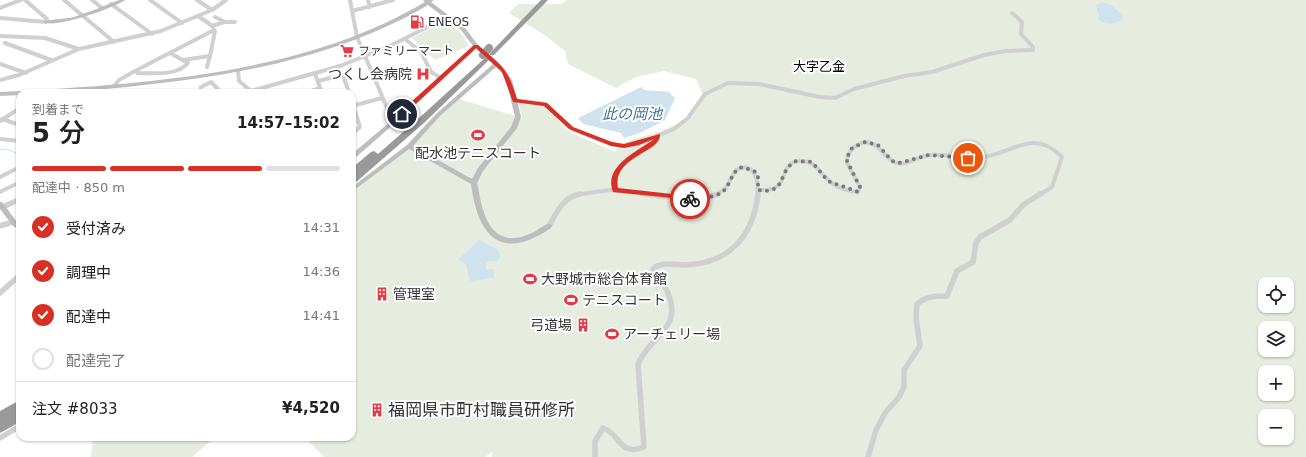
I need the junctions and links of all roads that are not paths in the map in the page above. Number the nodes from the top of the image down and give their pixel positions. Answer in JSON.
{"nodes":[{"id":1,"x":21,"y":0,"type":"edge"},
{"id":2,"x":25,"y":0,"type":"edge"},
{"id":3,"x":64,"y":0,"type":"edge"},
{"id":4,"x":92,"y":0,"type":"edge"},
{"id":5,"x":122,"y":0,"type":"edge"},
{"id":6,"x":150,"y":0,"type":"edge"},
{"id":7,"x":199,"y":0,"type":"edge"},
{"id":8,"x":226,"y":0,"type":"edge"},
{"id":9,"x":350,"y":0,"type":"edge"},
{"id":10,"x":368,"y":0,"type":"edge"},
{"id":11,"x":393,"y":0,"type":"edge"},
{"id":12,"x":538,"y":0,"type":"edge"},
{"id":13,"x":545,"y":0,"type":"edge"},
{"id":14,"x":429,"y":1,"type":"edge"},
{"id":15,"x":111,"y":4,"type":"junction"},
{"id":16,"x":0,"y":8,"type":"edge"},
{"id":17,"x":102,"y":8,"type":"junction"},
{"id":18,"x":370,"y":8,"type":"junction"},
{"id":19,"x":212,"y":10,"type":"junction"},
{"id":20,"x":352,"y":11,"type":"junction"},
{"id":21,"x":1012,"y":13,"type":"dead end"},
{"id":22,"x":83,"y":16,"type":"junction"},
{"id":23,"x":198,"y":16,"type":"junction"},
{"id":24,"x":215,"y":17,"type":"dead end"},
{"id":25,"x":447,"y":17,"type":"junction"},
{"id":26,"x":0,"y":18,"type":"edge"},
{"id":27,"x":46,"y":22,"type":"junction"},
{"id":28,"x":224,"y":22,"type":"junction"},
{"id":29,"x":235,"y":22,"type":"dead end"},
{"id":30,"x":182,"y":23,"type":"junction"},
{"id":31,"x":213,"y":28,"type":"junction"},
{"id":32,"x":152,"y":34,"type":"junction"},
{"id":33,"x":0,"y":36,"type":"edge"},
{"id":34,"x":357,"y":36,"type":"junction"},
{"id":35,"x":15,"y":37,"type":"junction"},
{"id":36,"x":405,"y":39,"type":"junction"},
{"id":37,"x":114,"y":42,"type":"junction"},
{"id":38,"x":5,"y":43,"type":"junction"},
{"id":39,"x":0,"y":46,"type":"edge"},
{"id":40,"x":476,"y":46,"type":"junction"},
{"id":41,"x":79,"y":50,"type":"junction"},
{"id":42,"x":170,"y":53,"type":"junction"},
{"id":43,"x":488,"y":54,"type":"junction"},
{"id":44,"x":210,"y":56,"type":"junction"},
{"id":45,"x":365,"y":56,"type":"junction"},
{"id":46,"x":52,"y":60,"type":"junction"},
{"id":47,"x":183,"y":60,"type":"junction"},
{"id":48,"x":0,"y":64,"type":"edge"},
{"id":49,"x":496,"y":64,"type":"junction"},
{"id":50,"x":207,"y":67,"type":"dead end"},
{"id":51,"x":135,"y":71,"type":"junction"},
{"id":52,"x":238,"y":71,"type":"junction"},
{"id":53,"x":26,"y":73,"type":"junction"},
{"id":54,"x":315,"y":74,"type":"junction"},
{"id":55,"x":441,"y":78,"type":"junction"},
{"id":56,"x":0,"y":80,"type":"edge"},
{"id":57,"x":318,"y":81,"type":"junction"},
{"id":58,"x":114,"y":86,"type":"junction"},
{"id":59,"x":79,"y":89,"type":"edge"},
{"id":60,"x":201,"y":89,"type":"edge"},
{"id":61,"x":218,"y":89,"type":"edge"},
{"id":62,"x":249,"y":89,"type":"edge"},
{"id":63,"x":259,"y":89,"type":"edge"},
{"id":64,"x":320,"y":89,"type":"edge"},
{"id":65,"x":348,"y":89,"type":"edge"},
{"id":66,"x":0,"y":94,"type":"edge"},
{"id":67,"x":16,"y":94,"type":"edge"},
{"id":68,"x":382,"y":98,"type":"junction"},
{"id":69,"x":514,"y":100,"type":"junction"},
{"id":70,"x":356,"y":104,"type":"edge"},
{"id":71,"x":16,"y":111,"type":"edge"},
{"id":72,"x":1,"y":120,"type":"edge"},
{"id":73,"x":356,"y":120,"type":"edge"},
{"id":74,"x":392,"y":122,"type":"junction"},
{"id":75,"x":16,"y":123,"type":"edge"},
{"id":76,"x":356,"y":132,"type":"edge"},
{"id":77,"x":658,"y":135,"type":"junction"},
{"id":78,"x":0,"y":139,"type":"edge"},
{"id":79,"x":16,"y":140,"type":"edge"},
{"id":80,"x":409,"y":146,"type":"junction"},
{"id":81,"x":356,"y":153,"type":"edge"},
{"id":82,"x":16,"y":169,"type":"edge"},
{"id":83,"x":356,"y":170,"type":"edge"},
{"id":84,"x":0,"y":177,"type":"edge"},
{"id":85,"x":356,"y":178,"type":"edge"},
{"id":86,"x":474,"y":182,"type":"junction"},
{"id":87,"x":16,"y":184,"type":"edge"},
{"id":88,"x":356,"y":187,"type":"edge"},
{"id":89,"x":615,"y":190,"type":"junction"},
{"id":90,"x":758,"y":190,"type":"junction"},
{"id":91,"x":0,"y":192,"type":"edge"},
{"id":92,"x":16,"y":200,"type":"edge"},
{"id":93,"x":1,"y":206,"type":"edge"},
{"id":94,"x":13,"y":222,"type":"junction"},
{"id":95,"x":16,"y":224,"type":"edge"},
{"id":96,"x":0,"y":226,"type":"edge"},
{"id":97,"x":549,"y":226,"type":"joint"},
{"id":98,"x":16,"y":279,"type":"edge"},
{"id":99,"x":0,"y":293,"type":"edge"},
{"id":100,"x":16,"y":408,"type":"edge"},
{"id":101,"x":0,"y":417,"type":"edge"},
{"id":102,"x":16,"y":418,"type":"edge"},
{"id":103,"x":0,"y":428,"type":"edge"},
{"id":104,"x":16,"y":428,"type":"edge"},
{"id":105,"x":0,"y":438,"type":"edge"},
{"id":106,"x":595,"y":457,"type":"edge"},
{"id":107,"x":868,"y":457,"type":"edge"}],
"edges":[{"from":1,"to":16,"type":"street"},
{"from":2,"to":27,"type":"street"},
{"from":3,"to":22,"type":"street"},
{"from":4,"to":17,"type":"street"},
{"from":5,"to":15,"type":"street"},
{"from":6,"to":30,"type":"street"},
{"from":7,"to":19,"type":"street"},
{"from":8,"to":19,"type":"street"},
{"from":9,"to":20,"type":"street"},
{"from":10,"to":18,"type":"street"},
{"from":11,"to":18,"type":"street"},
{"from":12,"to":43,"type":"highway"},
{"from":13,"to":43,"type":"highway"},
{"from":14,"to":25,"type":"street"},
{"from":14,"to":34,"type":"street"},
{"from":15,"to":17,"type":"street"},
{"from":15,"to":32,"type":"street"},
{"from":17,"to":22,"type":"street"},
{"from":18,"to":20,"type":"street"},
{"from":19,"to":23,"type":"street"},
{"from":20,"to":34,"type":"street"},
{"from":21,"to":77,"type":"street"},
{"from":22,"to":27,"type":"street"},
{"from":22,"to":37,"type":"street"},
{"from":23,"to":30,"type":"street"},
{"from":23,"to":31,"type":"street"},
{"from":24,"to":28,"type":"street"},
{"from":25,"to":36,"type":"street"},
{"from":25,"to":40,"type":"street"},
{"from":26,"to":27,"type":"street"},
{"from":28,"to":29,"type":"street"},
{"from":28,"to":31,"type":"street"},
{"from":30,"to":32,"type":"street"},
{"from":31,"to":42,"type":"street"},
{"from":31,"to":44,"type":"street"},
{"from":32,"to":37,"type":"street"},
{"from":33,"to":35,"type":"street"},
{"from":34,"to":45,"type":"street"},
{"from":34,"to":52,"type":"street"},
{"from":35,"to":38,"type":"street"},
{"from":35,"to":41,"type":"street"},
{"from":36,"to":45,"type":"street"},
{"from":36,"to":55,"type":"street"},
{"from":37,"to":41,"type":"street"},
{"from":38,"to":39,"type":"street"},
{"from":38,"to":46,"type":"street"},
{"from":40,"to":49,"type":"street"},
{"from":40,"to":55,"type":"street"},
{"from":41,"to":46,"type":"street"},
{"from":42,"to":47,"type":"street"},
{"from":42,"to":51,"type":"street"},
{"from":43,"to":83,"type":"highway"},
{"from":43,"to":85,"type":"highway"},
{"from":44,"to":47,"type":"street"},
{"from":44,"to":50,"type":"street"},
{"from":45,"to":54,"type":"street"},
{"from":45,"to":68,"type":"street"},
{"from":46,"to":53,"type":"street"},
{"from":47,"to":51,"type":"street"},
{"from":48,"to":53,"type":"street"},
{"from":49,"to":69,"type":"street"},
{"from":49,"to":80,"type":"street"},
{"from":51,"to":58,"type":"street"},
{"from":52,"to":58,"type":"street"},
{"from":52,"to":62,"type":"street"},
{"from":53,"to":56,"type":"street"},
{"from":54,"to":57,"type":"street"},
{"from":54,"to":63,"type":"street"},
{"from":55,"to":74,"type":"street"},
{"from":57,"to":64,"type":"street"},
{"from":57,"to":65,"type":"street"},
{"from":58,"to":59,"type":"street"},
{"from":60,"to":61,"type":"street"},
{"from":66,"to":67,"type":"street"},
{"from":68,"to":70,"type":"street"},
{"from":68,"to":74,"type":"street"},
{"from":69,"to":77,"type":"street"},
{"from":69,"to":86,"type":"street"},
{"from":71,"to":72,"type":"street"},
{"from":72,"to":75,"type":"street"},
{"from":73,"to":76,"type":"street"},
{"from":74,"to":81,"type":"street"},
{"from":77,"to":89,"type":"street"},
{"from":78,"to":79,"type":"street"},
{"from":80,"to":86,"type":"street"},
{"from":80,"to":88,"type":"street"},
{"from":82,"to":84,"type":"street"},
{"from":86,"to":97,"type":"street"},
{"from":87,"to":91,"type":"street"},
{"from":89,"to":90,"type":"street"},
{"from":89,"to":97,"type":"street"},
{"from":90,"to":106,"type":"street"},
{"from":90,"to":107,"type":"street"},
{"from":92,"to":93,"type":"street"},
{"from":93,"to":94,"type":"street"},
{"from":94,"to":95,"type":"street"},
{"from":94,"to":96,"type":"street"},
{"from":98,"to":99,"type":"street"},
{"from":100,"to":101,"type":"highway"},
{"from":102,"to":103,"type":"highway"},
{"from":104,"to":105,"type":"street"}]}
